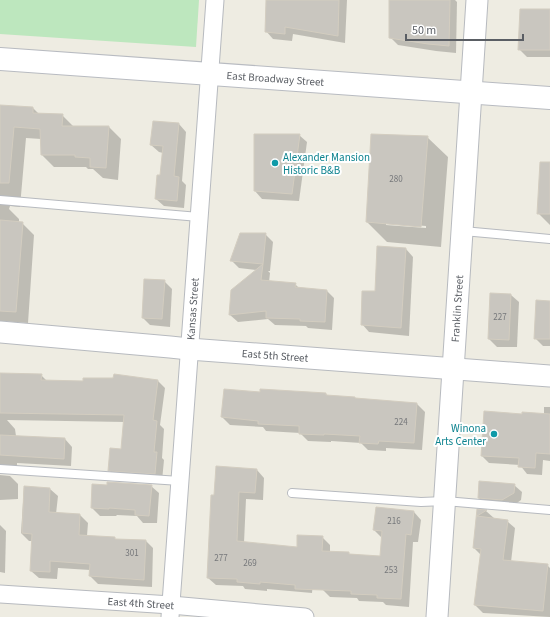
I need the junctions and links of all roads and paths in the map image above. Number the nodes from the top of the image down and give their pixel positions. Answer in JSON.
{"nodes":[{"id":1,"x":215,"y":0,"type":"edge"},
{"id":2,"x":477,"y":0,"type":"edge"},
{"id":3,"x":0,"y":58,"type":"edge"},
{"id":4,"x":210,"y":74,"type":"junction"},
{"id":5,"x":470,"y":92,"type":"junction"},
{"id":6,"x":550,"y":98,"type":"edge"},
{"id":7,"x":0,"y":200,"type":"edge"},
{"id":8,"x":199,"y":217,"type":"junction"},
{"id":9,"x":462,"y":231,"type":"junction"},
{"id":10,"x":550,"y":239,"type":"edge"},
{"id":11,"x":0,"y":332,"type":"edge"},
{"id":12,"x":190,"y":350,"type":"junction"},
{"id":13,"x":454,"y":369,"type":"junction"},
{"id":14,"x":550,"y":376,"type":"edge"},
{"id":15,"x":0,"y":469,"type":"edge"},
{"id":16,"x":180,"y":481,"type":"junction"},
{"id":17,"x":292,"y":493,"type":"dead end"},
{"id":18,"x":445,"y":501,"type":"junction"},
{"id":19,"x":550,"y":510,"type":"edge"},
{"id":20,"x":0,"y":594,"type":"edge"},
{"id":21,"x":171,"y":611,"type":"edge"},
{"id":22,"x":305,"y":617,"type":"edge"},
{"id":23,"x":437,"y":617,"type":"edge"}],
"edges":[{"from":1,"to":4,"type":"street","name":"Kansas Street"},
{"from":2,"to":5,"type":"street","name":"Franklin Street"},
{"from":3,"to":4,"type":"main road","name":"East Broadway Street"},
{"from":4,"to":5,"type":"main road","name":"East Broadway Street"},
{"from":4,"to":8,"type":"street","name":"Kansas Street"},
{"from":5,"to":6,"type":"main road","name":"East Broadway Street"},
{"from":5,"to":9,"type":"street","name":"Franklin Street"},
{"from":7,"to":8,"type":"lane"},
{"from":8,"to":12,"type":"street","name":"Kansas Street"},
{"from":9,"to":10,"type":"lane"},
{"from":9,"to":13,"type":"street","name":"Franklin Street"},
{"from":11,"to":12,"type":"street","name":"East 5th Street"},
{"from":12,"to":13,"type":"street","name":"East 5th Street"},
{"from":12,"to":16,"type":"street","name":"Kansas Street"},
{"from":13,"to":14,"type":"street","name":"East 5th Street"},
{"from":13,"to":18,"type":"street","name":"Franklin Street"},
{"from":15,"to":16,"type":"lane"},
{"from":16,"to":21,"type":"street","name":"Kansas Street"},
{"from":17,"to":18,"type":"lane"},
{"from":18,"to":19,"type":"lane"},
{"from":18,"to":23,"type":"street","name":"Franklin Street"},
{"from":20,"to":21,"type":"street","name":"East 4th Street"},
{"from":21,"to":22,"type":"street","name":"East 4th Street"}]}
